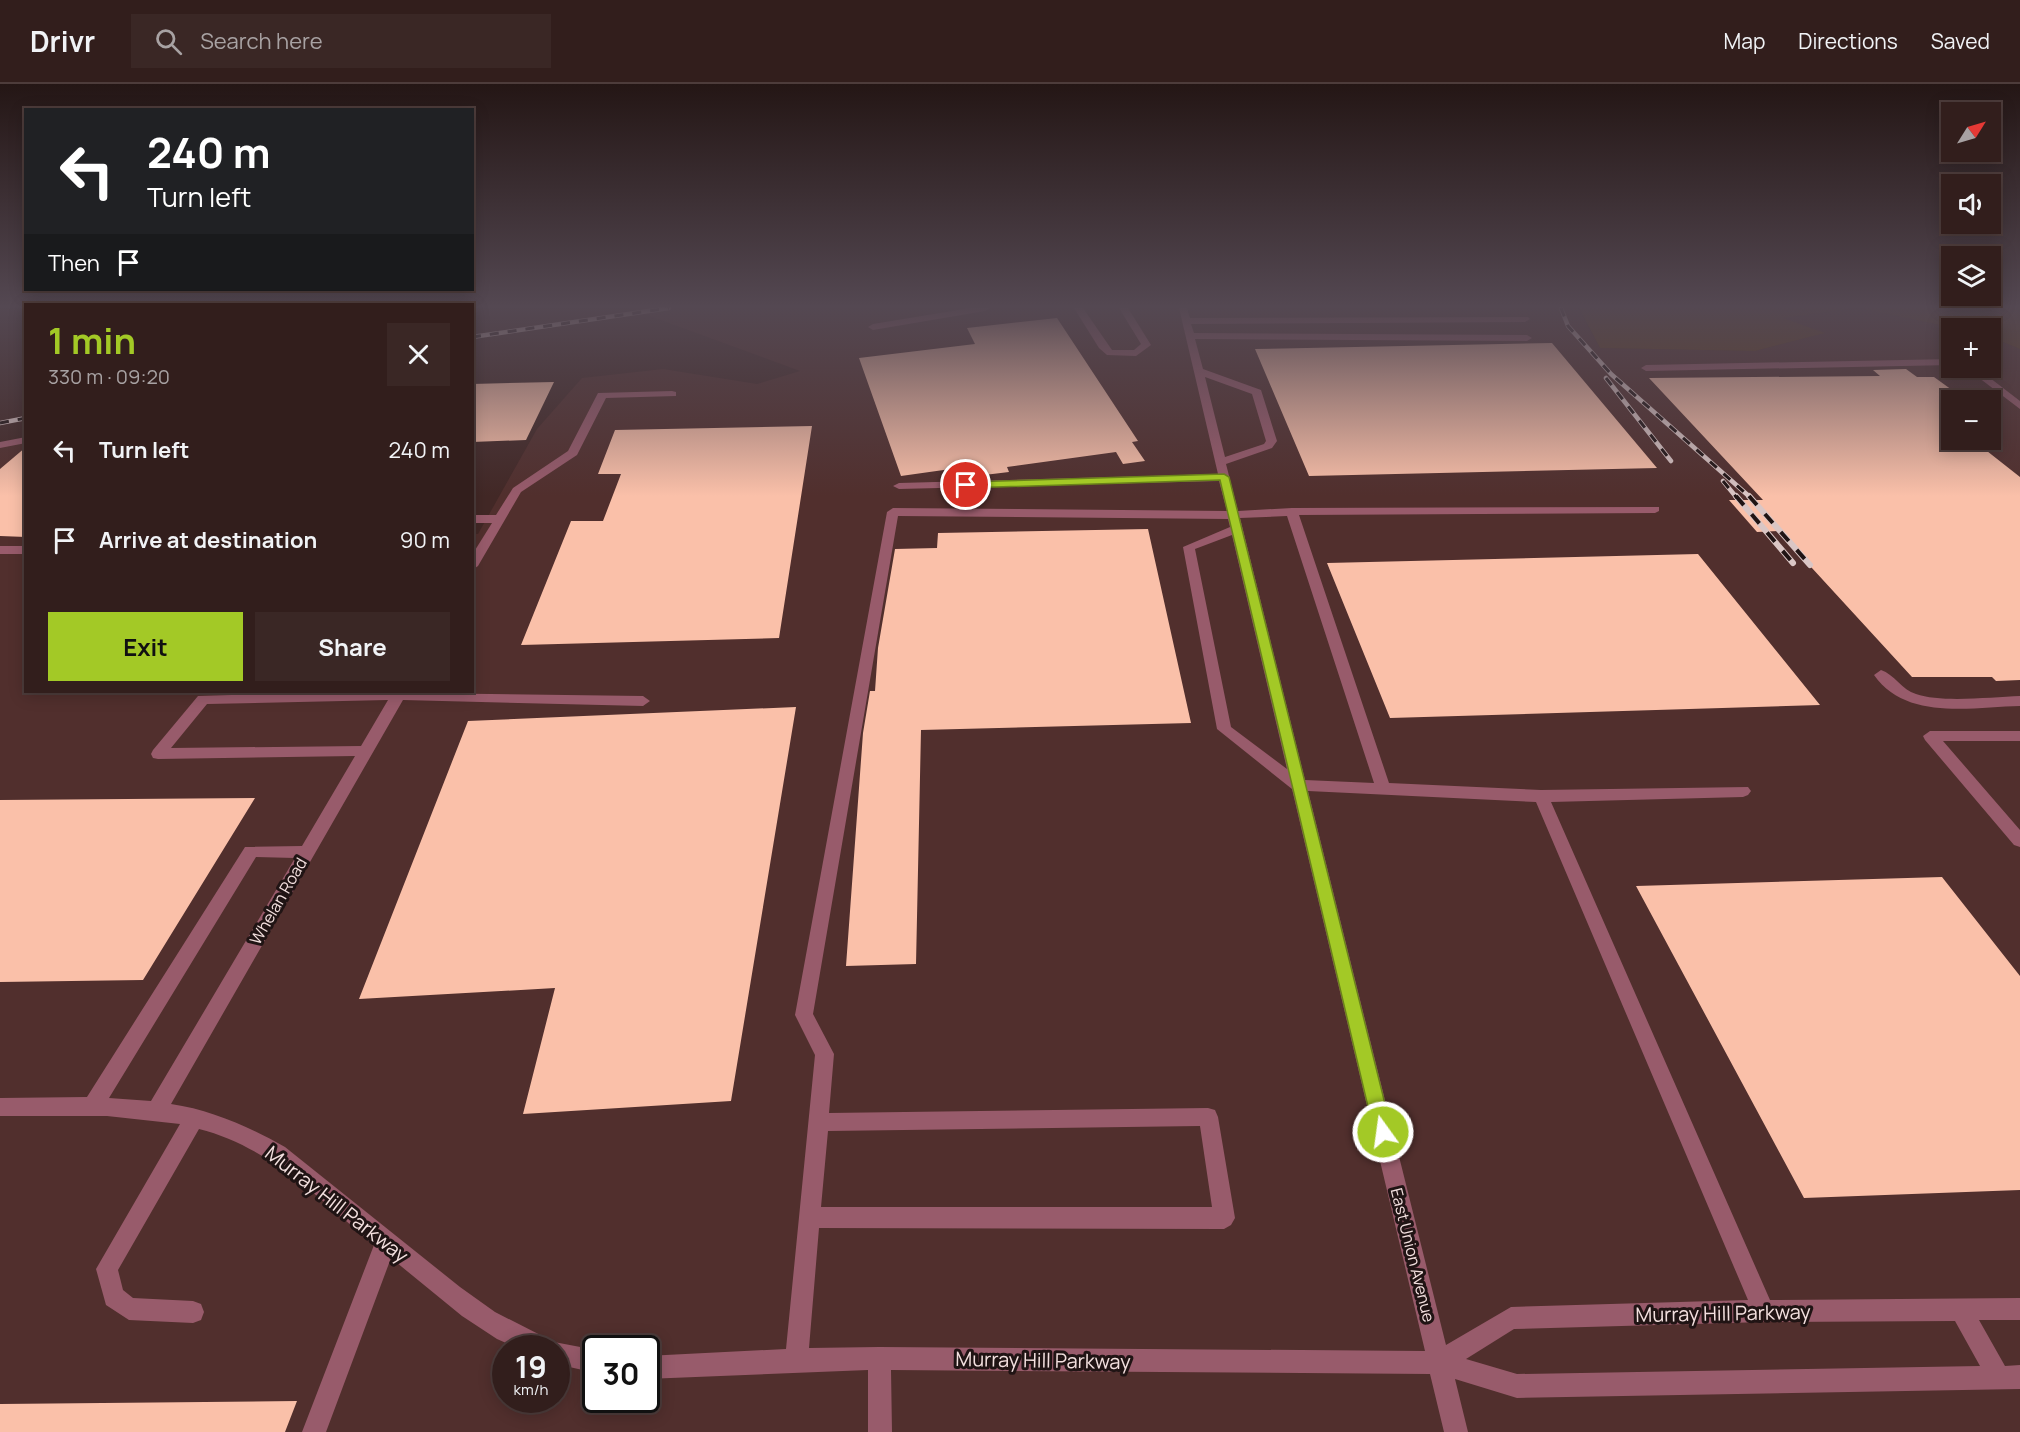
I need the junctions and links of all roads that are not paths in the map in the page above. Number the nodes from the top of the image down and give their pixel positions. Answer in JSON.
{"nodes":[{"id":1,"x":1198,"y":371,"type":"joint"},
{"id":2,"x":1984,"y":378,"type":"edge"},
{"id":3,"x":672,"y":394,"type":"dead end"},
{"id":4,"x":2020,"y":406,"type":"edge"},
{"id":5,"x":24,"y":440,"type":"edge"},
{"id":6,"x":0,"y":445,"type":"edge"},
{"id":7,"x":1222,"y":470,"type":"junction"},
{"id":8,"x":899,"y":486,"type":"dead end"},
{"id":9,"x":1655,"y":509,"type":"dead end"},
{"id":10,"x":1292,"y":512,"type":"junction"},
{"id":11,"x":474,"y":519,"type":"edge"},
{"id":12,"x":500,"y":519,"type":"junction"},
{"id":13,"x":1235,"y":522,"type":"junction"},
{"id":14,"x":0,"y":550,"type":"edge"},
{"id":15,"x":24,"y":550,"type":"edge"},
{"id":16,"x":474,"y":563,"type":"edge"},
{"id":17,"x":1881,"y":675,"type":"dead end"},
{"id":18,"x":399,"y":693,"type":"edge"},
{"id":19,"x":643,"y":701,"type":"dead end"},
{"id":20,"x":2020,"y":701,"type":"edge"},
{"id":21,"x":2020,"y":736,"type":"edge"},
{"id":22,"x":365,"y":751,"type":"junction"},
{"id":23,"x":1298,"y":785,"type":"junction"},
{"id":24,"x":1384,"y":790,"type":"junction"},
{"id":25,"x":1743,"y":790,"type":"dead end"},
{"id":26,"x":1541,"y":796,"type":"junction"},
{"id":27,"x":2020,"y":841,"type":"edge"},
{"id":28,"x":307,"y":852,"type":"junction"},
{"id":29,"x":93,"y":1106,"type":"junction"},
{"id":30,"x":0,"y":1107,"type":"edge"},
{"id":31,"x":156,"y":1111,"type":"junction"},
{"id":32,"x":194,"y":1119,"type":"junction"},
{"id":33,"x":819,"y":1122,"type":"junction"},
{"id":34,"x":810,"y":1217,"type":"junction"},
{"id":35,"x":386,"y":1242,"type":"junction"},
{"id":36,"x":2020,"y":1309,"type":"edge"},
{"id":37,"x":1961,"y":1310,"type":"junction"},
{"id":38,"x":193,"y":1311,"type":"dead end"},
{"id":39,"x":1764,"y":1311,"type":"junction"},
{"id":40,"x":511,"y":1335,"type":"edge"},
{"id":41,"x":879,"y":1359,"type":"junction"},
{"id":42,"x":796,"y":1361,"type":"junction"},
{"id":43,"x":1439,"y":1364,"type":"junction"},
{"id":44,"x":660,"y":1367,"type":"edge"},
{"id":45,"x":2010,"y":1377,"type":"edge"},
{"id":46,"x":314,"y":1432,"type":"edge"},
{"id":47,"x":880,"y":1432,"type":"edge"},
{"id":48,"x":1456,"y":1432,"type":"edge"}],
"edges":[{"from":1,"to":7,"type":"street","name":"East Union Avenue"},
{"from":1,"to":7,"type":"street"},
{"from":2,"to":4,"type":"street"},
{"from":3,"to":12,"type":"street"},
{"from":5,"to":6,"type":"street"},
{"from":7,"to":8,"type":"street"},
{"from":7,"to":13,"type":"street","name":"East Union Avenue"},
{"from":9,"to":10,"type":"street"},
{"from":10,"to":13,"type":"street"},
{"from":10,"to":24,"type":"street"},
{"from":11,"to":12,"type":"street"},
{"from":12,"to":16,"type":"street"},
{"from":13,"to":23,"type":"street","name":"East Union Avenue"},
{"from":13,"to":23,"type":"street"},
{"from":13,"to":33,"type":"street"},
{"from":14,"to":15,"type":"street"},
{"from":17,"to":20,"type":"street"},
{"from":18,"to":19,"type":"street"},
{"from":18,"to":22,"type":"street","name":"Whelan Road"},
{"from":18,"to":22,"type":"street"},
{"from":21,"to":27,"type":"street"},
{"from":22,"to":28,"type":"street","name":"Whelan Road"},
{"from":23,"to":24,"type":"street"},
{"from":23,"to":43,"type":"street","name":"East Union Avenue"},
{"from":24,"to":26,"type":"street"},
{"from":25,"to":26,"type":"street"},
{"from":26,"to":39,"type":"street"},
{"from":28,"to":29,"type":"street"},
{"from":28,"to":31,"type":"street","name":"Whelan Road"},
{"from":29,"to":30,"type":"street","name":"Murray Hill Parkway"},
{"from":29,"to":31,"type":"street","name":"Murray Hill Parkway"},
{"from":31,"to":32,"type":"street","name":"Murray Hill Parkway"},
{"from":32,"to":35,"type":"street","name":"Murray Hill Parkway"},
{"from":32,"to":38,"type":"street"},
{"from":33,"to":34,"type":"street"},
{"from":33,"to":34,"type":"street"},
{"from":34,"to":42,"type":"street"},
{"from":35,"to":40,"type":"street","name":"Murray Hill Parkway"},
{"from":35,"to":46,"type":"street"},
{"from":36,"to":37,"type":"street","name":"Murray Hill Parkway"},
{"from":37,"to":39,"type":"street","name":"Murray Hill Parkway"},
{"from":37,"to":45,"type":"street"},
{"from":39,"to":43,"type":"street","name":"Murray Hill Parkway"},
{"from":41,"to":42,"type":"street","name":"Murray Hill Parkway"},
{"from":41,"to":43,"type":"street","name":"Murray Hill Parkway"},
{"from":41,"to":47,"type":"street"},
{"from":42,"to":44,"type":"street","name":"Murray Hill Parkway"},
{"from":43,"to":45,"type":"street","name":"Murray Hill Parkway"},
{"from":43,"to":48,"type":"street","name":"East Union Avenue"}]}
